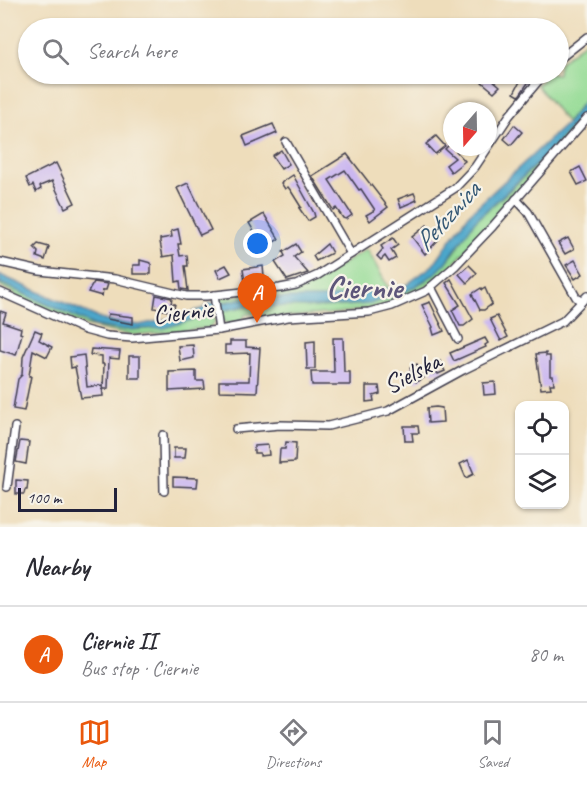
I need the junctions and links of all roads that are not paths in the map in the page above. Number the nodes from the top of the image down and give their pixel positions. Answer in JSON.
{"nodes":[{"id":1,"x":587,"y":38,"type":"edge"},
{"id":2,"x":569,"y":52,"type":"edge"},
{"id":3,"x":536,"y":84,"type":"edge"},
{"id":4,"x":587,"y":118,"type":"edge"},
{"id":5,"x":286,"y":142,"type":"dead end"},
{"id":6,"x":516,"y":199,"type":"junction"},
{"id":7,"x":351,"y":254,"type":"junction"},
{"id":8,"x":0,"y":262,"type":"edge"},
{"id":9,"x":431,"y":287,"type":"junction"},
{"id":10,"x":0,"y":292,"type":"edge"},
{"id":11,"x":215,"y":299,"type":"junction"},
{"id":12,"x":584,"y":299,"type":"edge"},
{"id":13,"x":219,"y":330,"type":"junction"},
{"id":14,"x":458,"y":339,"type":"dead end"},
{"id":15,"x":15,"y":427,"type":"dead end"},
{"id":16,"x":236,"y":429,"type":"dead end"},
{"id":17,"x":163,"y":435,"type":"dead end"},
{"id":18,"x":7,"y":487,"type":"dead end"},
{"id":19,"x":164,"y":491,"type":"dead end"}],
"edges":[{"from":1,"to":2,"type":"street"},
{"from":3,"to":7,"type":"street","name":"Ciernie"},
{"from":4,"to":6,"type":"street","name":"Ciernie"},
{"from":5,"to":7,"type":"street"},
{"from":6,"to":9,"type":"street","name":"Ciernie"},
{"from":6,"to":12,"type":"street"},
{"from":7,"to":11,"type":"street","name":"Ciernie"},
{"from":8,"to":11,"type":"street","name":"Ciernie"},
{"from":9,"to":13,"type":"street","name":"Ciernie"},
{"from":9,"to":14,"type":"street"},
{"from":10,"to":13,"type":"street","name":"Ciernie"},
{"from":11,"to":13,"type":"street"},
{"from":12,"to":16,"type":"street","name":"Sielska"},
{"from":15,"to":18,"type":"street"},
{"from":17,"to":19,"type":"street"}]}
